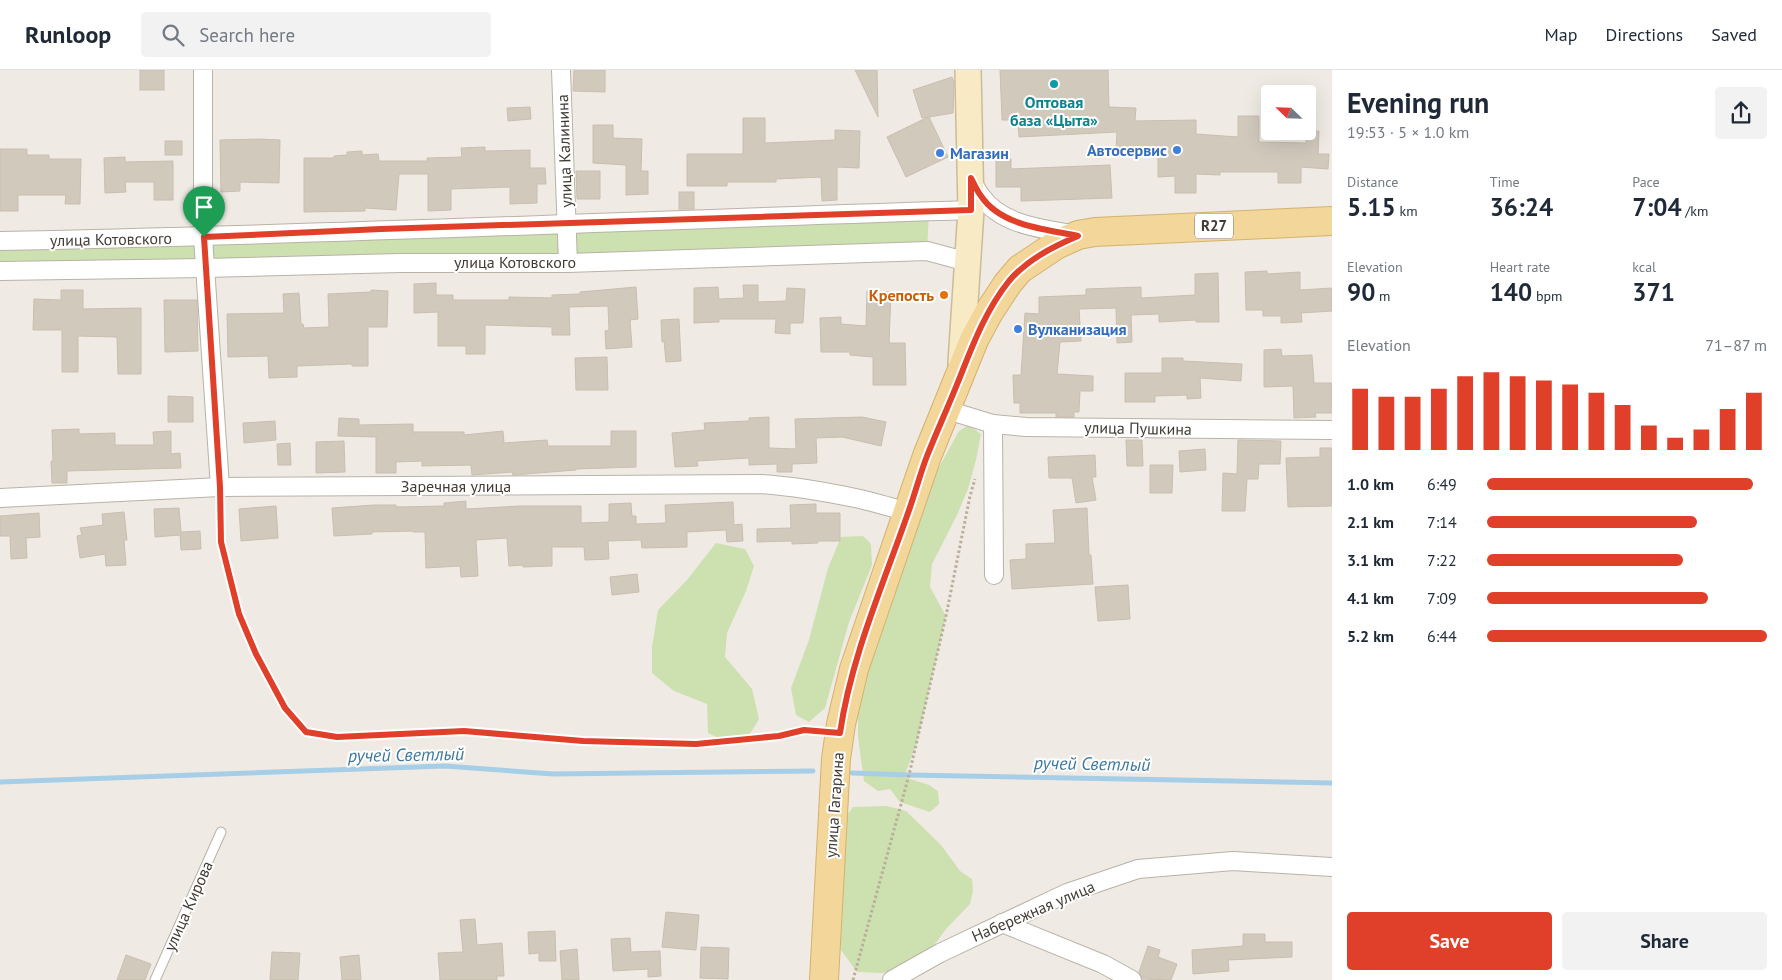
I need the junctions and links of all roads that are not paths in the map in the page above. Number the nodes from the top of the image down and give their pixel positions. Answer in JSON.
{"nodes":[{"id":1,"x":203,"y":70,"type":"edge"},
{"id":2,"x":562,"y":70,"type":"edge"},
{"id":3,"x":968,"y":70,"type":"edge"},
{"id":4,"x":971,"y":178,"type":"junction"},
{"id":5,"x":971,"y":217,"type":"junction"},
{"id":6,"x":1332,"y":220,"type":"edge"},
{"id":7,"x":566,"y":223,"type":"junction"},
{"id":8,"x":1078,"y":236,"type":"junction"},
{"id":9,"x":204,"y":237,"type":"junction"},
{"id":10,"x":0,"y":241,"type":"edge"},
{"id":11,"x":568,"y":262,"type":"junction"},
{"id":12,"x":968,"y":262,"type":"junction"},
{"id":13,"x":205,"y":268,"type":"junction"},
{"id":14,"x":0,"y":271,"type":"edge"},
{"id":15,"x":960,"y":376,"type":"junction"},
{"id":16,"x":947,"y":410,"type":"junction"},
{"id":17,"x":993,"y":424,"type":"junction"},
{"id":18,"x":1332,"y":430,"type":"edge"},
{"id":19,"x":220,"y":487,"type":"junction"},
{"id":20,"x":0,"y":498,"type":"edge"},
{"id":21,"x":909,"y":513,"type":"junction"},
{"id":22,"x":994,"y":575,"type":"dead end"},
{"id":23,"x":221,"y":832,"type":"dead end"},
{"id":24,"x":1332,"y":867,"type":"edge"},
{"id":25,"x":1002,"y":924,"type":"junction"},
{"id":26,"x":155,"y":980,"type":"edge"},
{"id":27,"x":824,"y":980,"type":"edge"},
{"id":28,"x":892,"y":980,"type":"edge"},
{"id":29,"x":1132,"y":980,"type":"edge"}],
"edges":[{"from":1,"to":9,"type":"street"},
{"from":2,"to":7,"type":"street","name":"улица Калинина"},
{"from":3,"to":4,"type":"street"},
{"from":4,"to":5,"type":"street"},
{"from":4,"to":8,"type":"street"},
{"from":5,"to":7,"type":"street","name":"улица Котовского"},
{"from":5,"to":12,"type":"street"},
{"from":6,"to":8,"type":"main road","name":"улица Гагарина","number":"R27"},
{"from":7,"to":9,"type":"street","name":"улица Котовского"},
{"from":7,"to":11,"type":"street","name":"улица Калинина"},
{"from":8,"to":15,"type":"main road","name":"улица Гагарина","number":"R27"},
{"from":9,"to":10,"type":"street","name":"улица Котовского"},
{"from":9,"to":13,"type":"street"},
{"from":11,"to":12,"type":"street","name":"улица Котовского"},
{"from":11,"to":13,"type":"street","name":"улица Котовского"},
{"from":12,"to":15,"type":"street"},
{"from":13,"to":14,"type":"street","name":"улица Котовского"},
{"from":13,"to":19,"type":"street"},
{"from":15,"to":16,"type":"main road","name":"улица Гагарина","number":"R27"},
{"from":16,"to":17,"type":"street","name":"улица Пушкина"},
{"from":16,"to":21,"type":"main road","name":"улица Гагарина","number":"R27"},
{"from":17,"to":18,"type":"street","name":"улица Пушкина"},
{"from":17,"to":22,"type":"street"},
{"from":19,"to":20,"type":"street","name":"Заречная улица"},
{"from":19,"to":21,"type":"street","name":"Заречная улица"},
{"from":21,"to":27,"type":"main road","name":"улица Гагарина","number":"R27"},
{"from":23,"to":26,"type":"lane","name":"улица Кирова"},
{"from":24,"to":25,"type":"street","name":"Набережная улица"},
{"from":25,"to":28,"type":"street","name":"Набережная улица"},
{"from":25,"to":29,"type":"street"}]}
